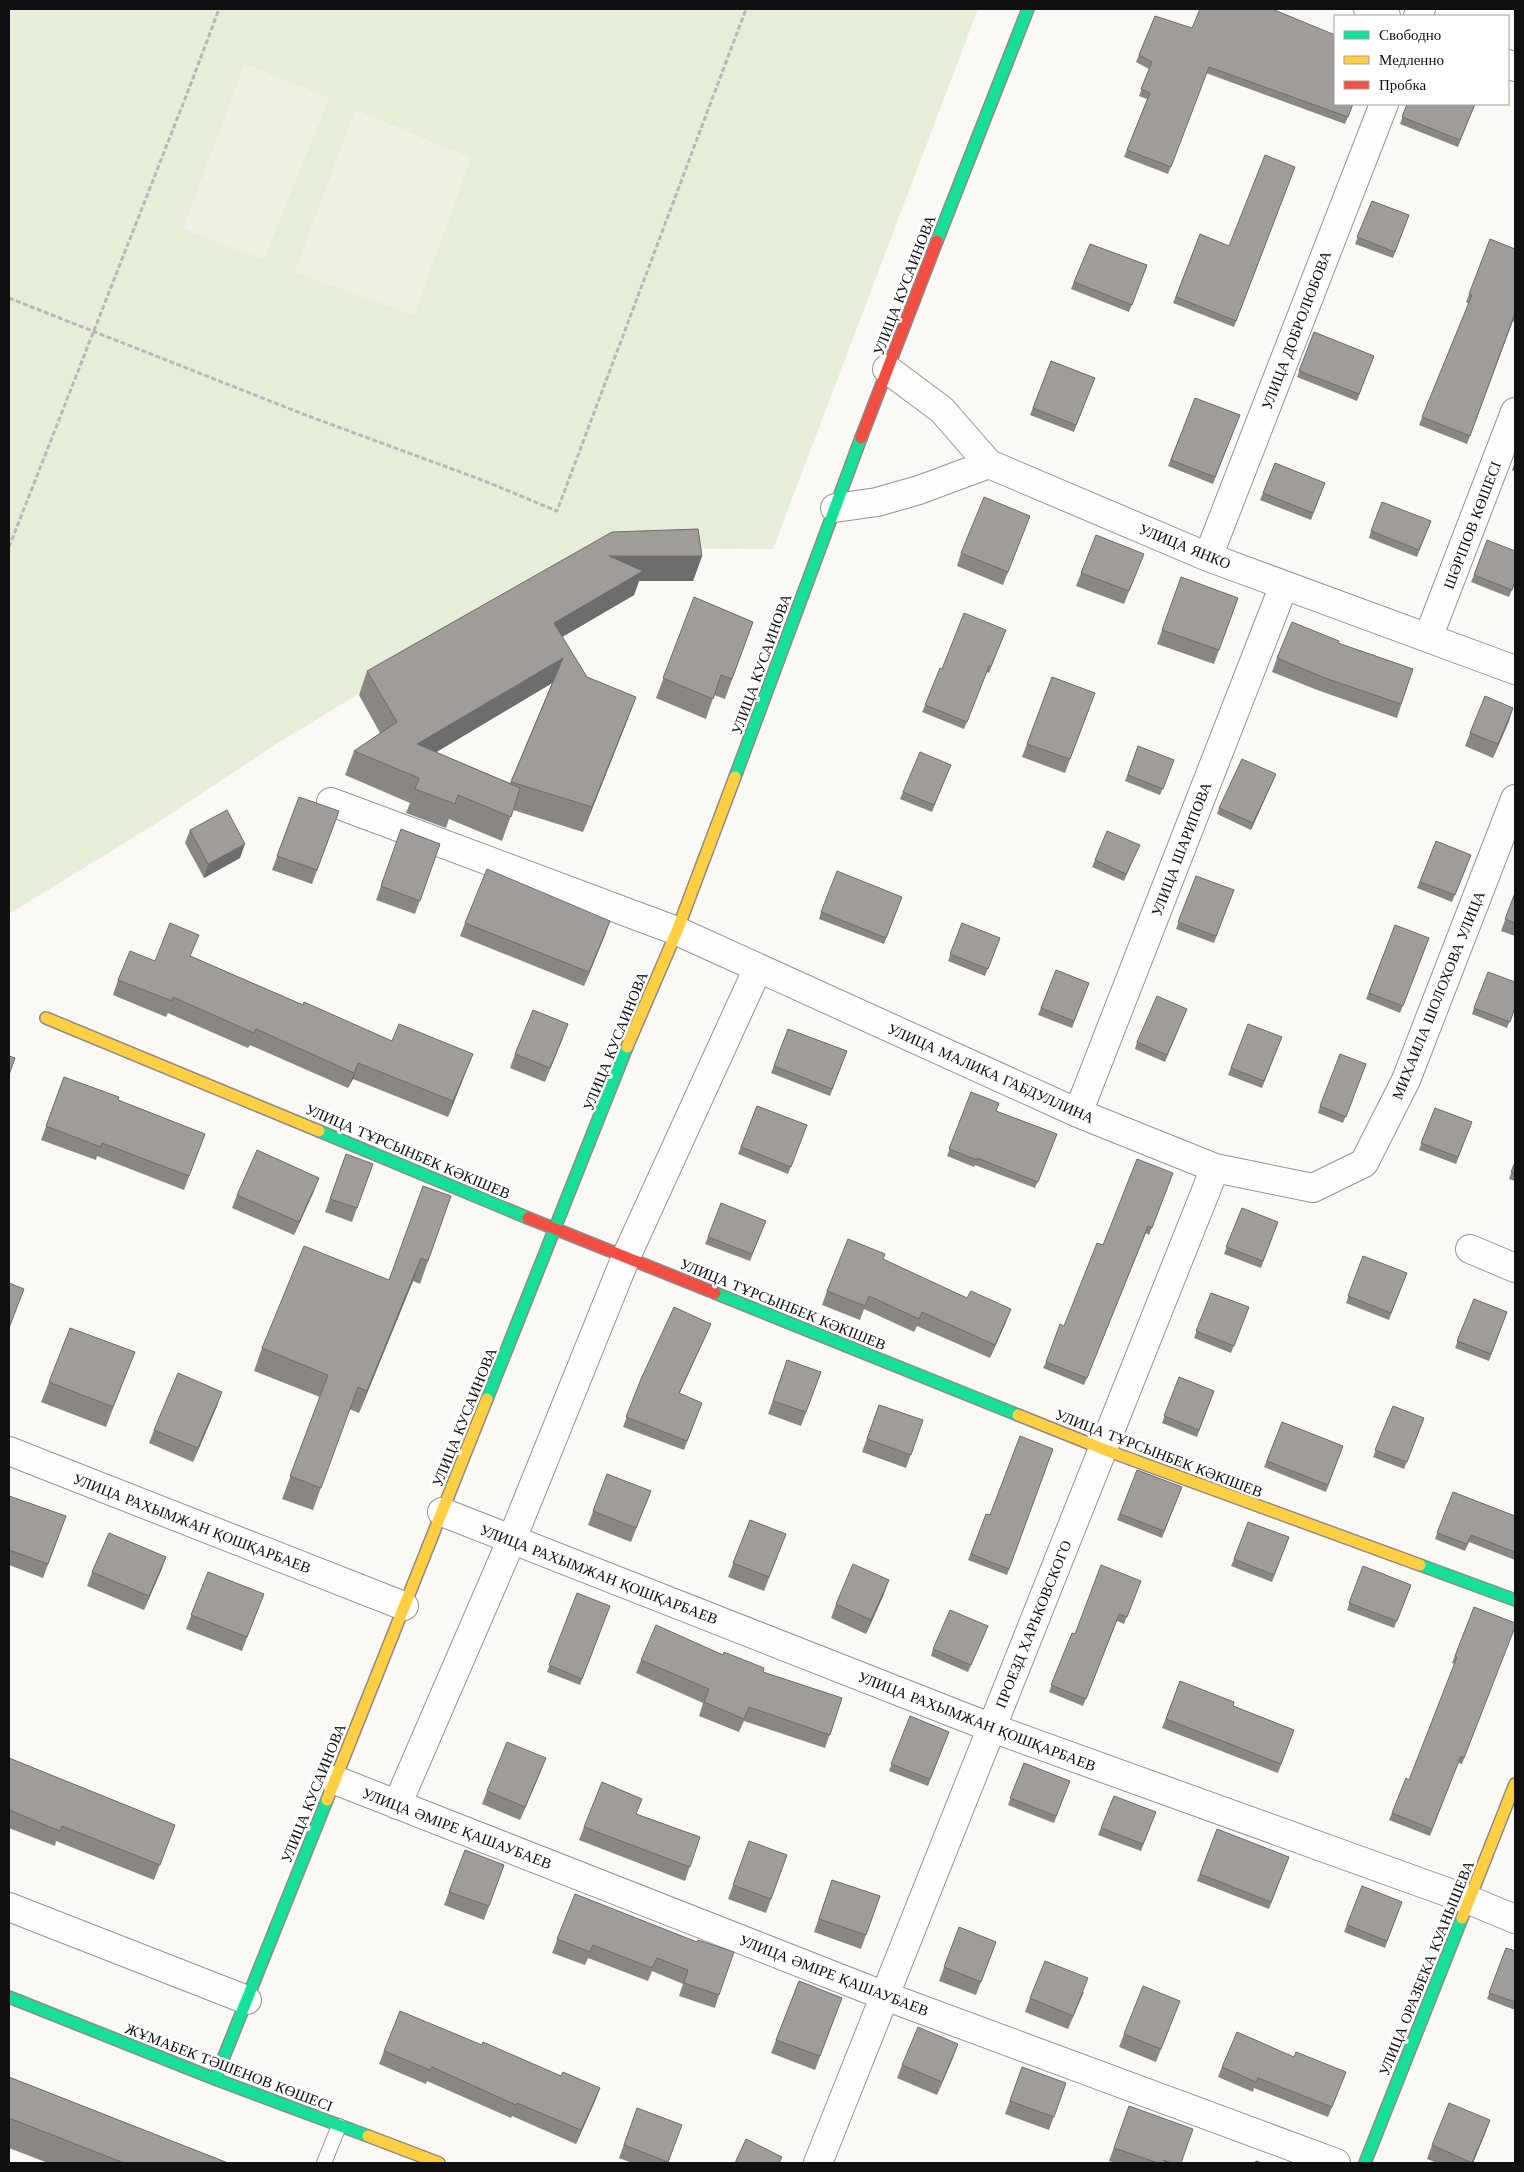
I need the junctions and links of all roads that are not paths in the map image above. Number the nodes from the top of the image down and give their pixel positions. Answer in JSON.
{"nodes":[{"id":1,"x":1028,"y":9,"type":"edge"},
{"id":2,"x":1368,"y":9,"type":"edge"},
{"id":3,"x":1383,"y":15,"type":"edge"},
{"id":4,"x":1384,"y":105,"type":"edge"},
{"id":5,"x":887,"y":369,"type":"junction"},
{"id":6,"x":1515,"y":412,"type":"edge"},
{"id":7,"x":989,"y":464,"type":"junction"},
{"id":8,"x":835,"y":508,"type":"junction"},
{"id":9,"x":1208,"y":557,"type":"junction"},
{"id":10,"x":1284,"y":585,"type":"junction"},
{"id":11,"x":1428,"y":638,"type":"junction"},
{"id":12,"x":1515,"y":670,"type":"edge"},
{"id":13,"x":1515,"y":799,"type":"edge"},
{"id":14,"x":330,"y":802,"type":"dead end"},
{"id":15,"x":678,"y":932,"type":"junction"},
{"id":16,"x":758,"y":968,"type":"junction"},
{"id":17,"x":46,"y":1018,"type":"dead end"},
{"id":18,"x":1078,"y":1113,"type":"junction"},
{"id":19,"x":1215,"y":1168,"type":"junction"},
{"id":20,"x":1313,"y":1188,"type":"joint"},
{"id":21,"x":555,"y":1229,"type":"junction"},
{"id":22,"x":1470,"y":1250,"type":"dead end"},
{"id":23,"x":626,"y":1257,"type":"junction"},
{"id":24,"x":1515,"y":1268,"type":"edge"},
{"id":25,"x":1103,"y":1449,"type":"junction"},
{"id":26,"x":9,"y":1451,"type":"edge"},
{"id":27,"x":442,"y":1512,"type":"junction"},
{"id":28,"x":512,"y":1540,"type":"junction"},
{"id":29,"x":1515,"y":1600,"type":"edge"},
{"id":30,"x":404,"y":1606,"type":"junction"},
{"id":31,"x":992,"y":1728,"type":"junction"},
{"id":32,"x":334,"y":1780,"type":"junction"},
{"id":33,"x":1515,"y":1784,"type":"edge"},
{"id":34,"x":397,"y":1805,"type":"junction"},
{"id":35,"x":1469,"y":1900,"type":"junction"},
{"id":36,"x":9,"y":1907,"type":"edge"},
{"id":37,"x":1515,"y":1919,"type":"edge"},
{"id":38,"x":885,"y":1996,"type":"junction"},
{"id":39,"x":9,"y":1997,"type":"edge"},
{"id":40,"x":247,"y":2000,"type":"junction"},
{"id":41,"x":215,"y":2079,"type":"junction"},
{"id":42,"x":339,"y":2126,"type":"junction"},
{"id":43,"x":324,"y":2163,"type":"edge"},
{"id":44,"x":439,"y":2163,"type":"edge"},
{"id":45,"x":818,"y":2163,"type":"edge"},
{"id":46,"x":1336,"y":2163,"type":"edge"},
{"id":47,"x":1365,"y":2163,"type":"edge"}],
"edges":[{"from":1,"to":5,"type":"street","name":"УЛИЦА КУСАИНОВА"},
{"from":2,"to":3,"type":"street"},
{"from":4,"to":9,"type":"street","name":"УЛИЦА ДОБРОЛЮБОВА"},
{"from":5,"to":7,"type":"street","name":"УЛИЦА ЯНКО"},
{"from":5,"to":8,"type":"street","name":"УЛИЦА КУСАИНОВА"},
{"from":6,"to":11,"type":"street","name":"ШӘРІПОВ КӨШЕСІ"},
{"from":7,"to":8,"type":"street"},
{"from":7,"to":9,"type":"street","name":"УЛИЦА ЯНКО"},
{"from":8,"to":15,"type":"street","name":"УЛИЦА КУСАИНОВА"},
{"from":9,"to":10,"type":"street","name":"УЛИЦА ЯНКО"},
{"from":10,"to":11,"type":"street","name":"УЛИЦА ЯНКО"},
{"from":10,"to":18,"type":"street","name":"УЛИЦА ШАРИПОВА"},
{"from":11,"to":12,"type":"street","name":"УЛИЦА ЯНКО"},
{"from":13,"to":20,"type":"street","name":"МИХАИЛА ШОЛОХОВА УЛИЦА"},
{"from":14,"to":15,"type":"street","name":"УЛИЦА МАЛИКА ГАБДУЛЛИНА"},
{"from":15,"to":16,"type":"street","name":"УЛИЦА МАЛИКА ГАБДУЛЛИНА"},
{"from":15,"to":21,"type":"street","name":"УЛИЦА КУСАИНОВА"},
{"from":16,"to":18,"type":"street","name":"УЛИЦА МАЛИКА ГАБДУЛЛИНА"},
{"from":16,"to":23,"type":"street"},
{"from":17,"to":21,"type":"street","name":"УЛИЦА ТҰРСЫНБЕК КӘКІШЕВ"},
{"from":18,"to":19,"type":"street","name":"УЛИЦА МАЛИКА ГАБДУЛЛИНА"},
{"from":19,"to":20,"type":"street","name":"УЛИЦА МАЛИКА ГАБДУЛЛИНА"},
{"from":19,"to":25,"type":"street","name":"ПРОЕЗД ХАРЬКОВСКОГО"},
{"from":21,"to":23,"type":"street","name":"УЛИЦА ТҰРСЫНБЕК КӘКІШЕВ"},
{"from":21,"to":27,"type":"street","name":"УЛИЦА КУСАИНОВА"},
{"from":22,"to":24,"type":"street"},
{"from":23,"to":25,"type":"street","name":"УЛИЦА ТҰРСЫНБЕК КӘКІШЕВ"},
{"from":23,"to":28,"type":"street"},
{"from":25,"to":29,"type":"street","name":"УЛИЦА ТҰРСЫНБЕК КӘКІШЕВ"},
{"from":25,"to":31,"type":"street","name":"ПРОЕЗД ХАРЬКОВСКОГО"},
{"from":26,"to":30,"type":"street","name":"УЛИЦА РАХЫМЖАН ҚОШҚАРБАЕВ"},
{"from":27,"to":28,"type":"street","name":"УЛИЦА РАХЫМЖАН ҚОШҚАРБАЕВ"},
{"from":27,"to":30,"type":"street","name":"УЛИЦА КУСАИНОВА"},
{"from":28,"to":31,"type":"street","name":"УЛИЦА РАХЫМЖАН ҚОШҚАРБАЕВ"},
{"from":28,"to":34,"type":"street"},
{"from":30,"to":32,"type":"street","name":"УЛИЦА КУСАИНОВА"},
{"from":31,"to":35,"type":"street","name":"УЛИЦА РАХЫМЖАН ҚОШҚАРБАЕВ"},
{"from":31,"to":38,"type":"street","name":"ПРОЕЗД ХАРЬКОВСКОГО"},
{"from":32,"to":34,"type":"street","name":"УЛИЦА ӘМІРЕ ҚАШАУБАЕВ"},
{"from":32,"to":40,"type":"street","name":"УЛИЦА КУСАИНОВА"},
{"from":33,"to":35,"type":"street","name":"УЛИЦА ОРАЗБЕКА КУАНЫШЕВА"},
{"from":34,"to":38,"type":"street","name":"УЛИЦА ӘМІРЕ ҚАШАУБАЕВ"},
{"from":35,"to":37,"type":"street","name":"УЛИЦА РАХЫМЖАН ҚОШҚАРБАЕВ"},
{"from":35,"to":47,"type":"street","name":"УЛИЦА ОРАЗБЕКА КУАНЫШЕВА"},
{"from":36,"to":40,"type":"street"},
{"from":38,"to":45,"type":"street","name":"ПРОЕЗД ХАРЬКОВСКОГО"},
{"from":38,"to":46,"type":"street","name":"УЛИЦА ӘМІРЕ ҚАШАУБАЕВ"},
{"from":39,"to":41,"type":"street","name":"ЖҰМАБЕК ТӘШЕНОВ КӨШЕСІ"},
{"from":40,"to":41,"type":"street","name":"УЛИЦА КУСАИНОВА"},
{"from":41,"to":42,"type":"street","name":"ЖҰМАБЕК ТӘШЕНОВ КӨШЕСІ"},
{"from":42,"to":43,"type":"lane"},
{"from":42,"to":44,"type":"street","name":"ЖҰМАБЕК ТӘШЕНОВ КӨШЕСІ"}]}
